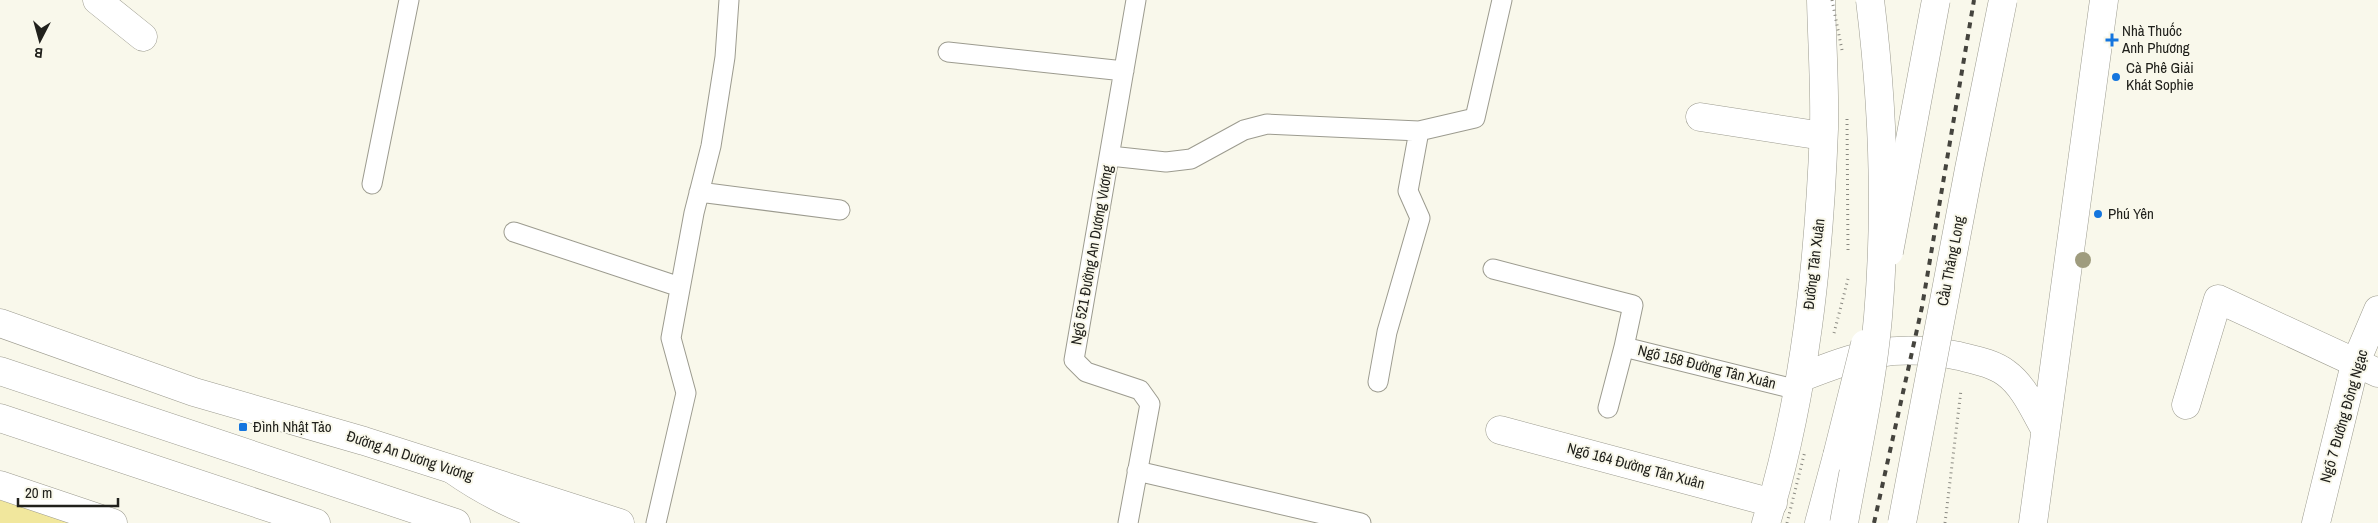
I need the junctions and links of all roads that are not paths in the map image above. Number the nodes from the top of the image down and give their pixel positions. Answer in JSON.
{"nodes":[{"id":1,"x":97,"y":0,"type":"edge"},
{"id":2,"x":410,"y":0,"type":"edge"},
{"id":3,"x":729,"y":0,"type":"edge"},
{"id":4,"x":1136,"y":0,"type":"edge"},
{"id":5,"x":1502,"y":0,"type":"edge"},
{"id":6,"x":1821,"y":0,"type":"edge"},
{"id":7,"x":1870,"y":0,"type":"edge"},
{"id":8,"x":1936,"y":0,"type":"edge"},
{"id":9,"x":2003,"y":0,"type":"edge"},
{"id":10,"x":2104,"y":0,"type":"edge"},
{"id":11,"x":143,"y":37,"type":"dead end"},
{"id":12,"x":948,"y":52,"type":"dead end"},
{"id":13,"x":1124,"y":71,"type":"junction"},
{"id":14,"x":1700,"y":117,"type":"dead end"},
{"id":15,"x":1419,"y":131,"type":"junction"},
{"id":16,"x":1823,"y":136,"type":"junction"},
{"id":17,"x":1110,"y":156,"type":"junction"},
{"id":18,"x":372,"y":184,"type":"dead end"},
{"id":19,"x":699,"y":192,"type":"junction"},
{"id":20,"x":840,"y":210,"type":"dead end"},
{"id":21,"x":514,"y":232,"type":"dead end"},
{"id":22,"x":1493,"y":269,"type":"dead end"},
{"id":23,"x":680,"y":287,"type":"junction"},
{"id":24,"x":2378,"y":310,"type":"edge"},
{"id":25,"x":0,"y":324,"type":"edge"},
{"id":26,"x":1624,"y":347,"type":"junction"},
{"id":27,"x":2366,"y":368,"type":"edge"},
{"id":28,"x":0,"y":371,"type":"edge"},
{"id":29,"x":1378,"y":382,"type":"dead end"},
{"id":30,"x":1799,"y":384,"type":"junction"},
{"id":31,"x":2186,"y":405,"type":"dead end"},
{"id":32,"x":1608,"y":408,"type":"dead end"},
{"id":33,"x":0,"y":418,"type":"edge"},
{"id":34,"x":2045,"y":429,"type":"junction"},
{"id":35,"x":1500,"y":430,"type":"dead end"},
{"id":36,"x":453,"y":470,"type":"junction"},
{"id":37,"x":1138,"y":471,"type":"junction"},
{"id":38,"x":0,"y":485,"type":"edge"},
{"id":39,"x":1775,"y":516,"type":"edge"},
{"id":40,"x":113,"y":523,"type":"edge"},
{"id":41,"x":316,"y":523,"type":"edge"},
{"id":42,"x":456,"y":523,"type":"edge"},
{"id":43,"x":560,"y":523,"type":"edge"},
{"id":44,"x":620,"y":523,"type":"edge"},
{"id":45,"x":656,"y":523,"type":"edge"},
{"id":46,"x":1128,"y":523,"type":"edge"},
{"id":47,"x":1360,"y":523,"type":"edge"},
{"id":48,"x":1820,"y":523,"type":"edge"},
{"id":49,"x":1844,"y":523,"type":"edge"},
{"id":50,"x":1902,"y":523,"type":"edge"},
{"id":51,"x":2033,"y":523,"type":"edge"},
{"id":52,"x":2316,"y":523,"type":"edge"}],
"edges":[{"from":1,"to":11,"type":"main road"},
{"from":2,"to":18,"type":"lane"},
{"from":3,"to":19,"type":"lane"},
{"from":4,"to":13,"type":"lane","name":"Ngõ 521 Đường An Dương Vương"},
{"from":5,"to":15,"type":"lane"},
{"from":6,"to":16,"type":"main road","name":"Đường Tân Xuân"},
{"from":7,"to":49,"type":"main road","bridge":true},
{"from":8,"to":48,"type":"main road","bridge":true},
{"from":9,"to":50,"type":"main road","name":"Cầu Thăng Long","bridge":true},
{"from":10,"to":34,"type":"main road"},
{"from":12,"to":13,"type":"lane"},
{"from":13,"to":17,"type":"lane","name":"Ngõ 521 Đường An Dương Vương"},
{"from":14,"to":16,"type":"main road"},
{"from":15,"to":17,"type":"lane"},
{"from":15,"to":29,"type":"lane"},
{"from":16,"to":30,"type":"main road","name":"Đường Tân Xuân"},
{"from":17,"to":37,"type":"lane","name":"Ngõ 521 Đường An Dương Vương"},
{"from":19,"to":20,"type":"lane"},
{"from":19,"to":23,"type":"lane"},
{"from":21,"to":23,"type":"lane"},
{"from":22,"to":26,"type":"lane","name":"Ngõ 158 Đường Tân Xuân"},
{"from":23,"to":45,"type":"lane"},
{"from":24,"to":27,"type":"main road","name":"Ngõ 7 Đường Đông Ngạc"},
{"from":25,"to":36,"type":"main road","name":"Đường An Dương Vương"},
{"from":26,"to":30,"type":"lane","name":"Ngõ 158 Đường Tân Xuân"},
{"from":26,"to":32,"type":"lane"},
{"from":27,"to":31,"type":"main road"},
{"from":27,"to":52,"type":"main road","name":"Ngõ 7 Đường Đông Ngạc"},
{"from":28,"to":42,"type":"main road"},
{"from":30,"to":34,"type":"main road"},
{"from":30,"to":39,"type":"main road","name":"Đường Tân Xuân"},
{"from":33,"to":41,"type":"main road"},
{"from":34,"to":51,"type":"main road"},
{"from":35,"to":39,"type":"main road","name":"Ngõ 164 Đường Tân Xuân"},
{"from":36,"to":43,"type":"main road"},
{"from":36,"to":44,"type":"main road","name":"Đường An Dương Vương"},
{"from":37,"to":46,"type":"lane","name":"Ngõ 521 Đường An Dương Vương"},
{"from":37,"to":47,"type":"lane"},
{"from":38,"to":40,"type":"main road"}]}
